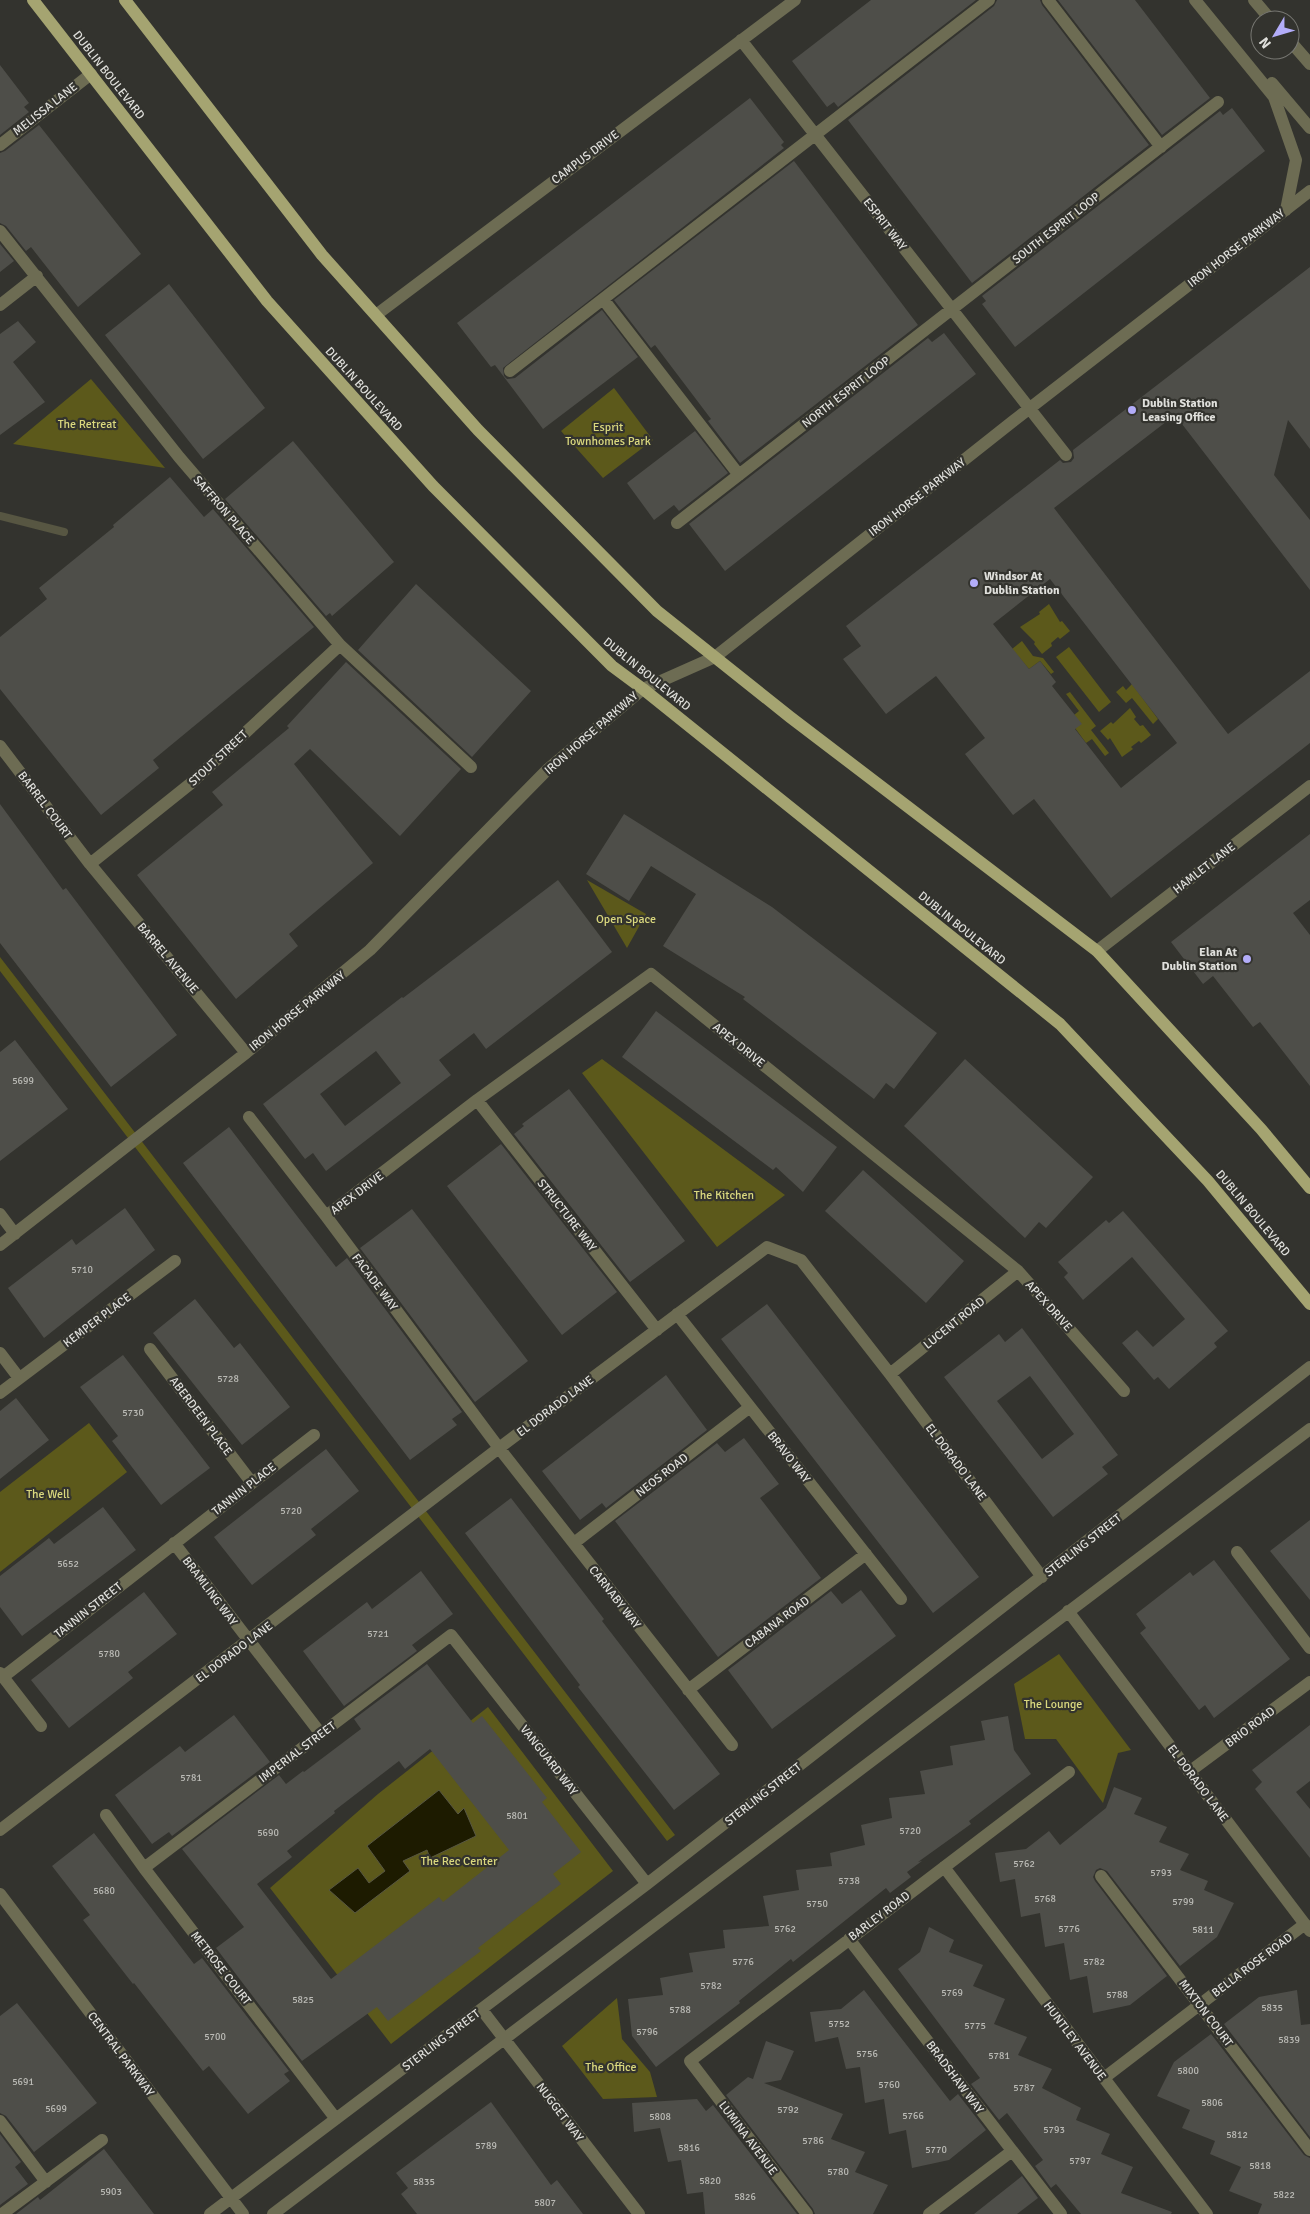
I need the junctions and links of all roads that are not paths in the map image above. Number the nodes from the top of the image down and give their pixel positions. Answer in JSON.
{"nodes":[{"id":1,"x":33,"y":0,"type":"edge"},
{"id":2,"x":125,"y":0,"type":"edge"},
{"id":3,"x":795,"y":0,"type":"edge"},
{"id":4,"x":989,"y":0,"type":"edge"},
{"id":5,"x":1048,"y":0,"type":"edge"},
{"id":6,"x":1196,"y":0,"type":"edge"},
{"id":7,"x":1254,"y":0,"type":"edge"},
{"id":8,"x":1262,"y":10,"type":"edge"},
{"id":9,"x":741,"y":40,"type":"junction"},
{"id":10,"x":1300,"y":52,"type":"edge"},
{"id":11,"x":1310,"y":64,"type":"edge"},
{"id":12,"x":91,"y":74,"type":"junction"},
{"id":13,"x":1218,"y":102,"type":"dead end"},
{"id":14,"x":1310,"y":128,"type":"edge"},
{"id":15,"x":816,"y":135,"type":"junction"},
{"id":16,"x":0,"y":145,"type":"edge"},
{"id":17,"x":1161,"y":147,"type":"junction"},
{"id":18,"x":1310,"y":191,"type":"edge"},
{"id":19,"x":1286,"y":210,"type":"junction"},
{"id":20,"x":0,"y":231,"type":"edge"},
{"id":21,"x":37,"y":276,"type":"junction"},
{"id":22,"x":603,"y":299,"type":"junction"},
{"id":23,"x":0,"y":306,"type":"edge"},
{"id":24,"x":952,"y":309,"type":"junction"},
{"id":25,"x":376,"y":315,"type":"junction"},
{"id":26,"x":510,"y":371,"type":"dead end"},
{"id":27,"x":1030,"y":409,"type":"junction"},
{"id":28,"x":1066,"y":456,"type":"dead end"},
{"id":29,"x":740,"y":475,"type":"junction"},
{"id":30,"x":677,"y":523,"type":"dead end"},
{"id":31,"x":340,"y":645,"type":"junction"},
{"id":32,"x":715,"y":657,"type":"junction"},
{"id":33,"x":643,"y":689,"type":"junction"},
{"id":34,"x":0,"y":746,"type":"edge"},
{"id":35,"x":472,"y":767,"type":"dead end"},
{"id":36,"x":1310,"y":786,"type":"edge"},
{"id":37,"x":90,"y":864,"type":"junction"},
{"id":38,"x":1097,"y":951,"type":"junction"},
{"id":39,"x":246,"y":1052,"type":"junction"},
{"id":40,"x":477,"y":1100,"type":"junction"},
{"id":41,"x":249,"y":1118,"type":"dead end"},
{"id":42,"x":1310,"y":1188,"type":"edge"},
{"id":43,"x":0,"y":1214,"type":"edge"},
{"id":44,"x":326,"y":1216,"type":"junction"},
{"id":45,"x":15,"y":1234,"type":"junction"},
{"id":46,"x":0,"y":1245,"type":"edge"},
{"id":47,"x":175,"y":1261,"type":"dead end"},
{"id":48,"x":1018,"y":1272,"type":"junction"},
{"id":49,"x":1310,"y":1304,"type":"edge"},
{"id":50,"x":677,"y":1314,"type":"junction"},
{"id":51,"x":657,"y":1330,"type":"junction"},
{"id":52,"x":150,"y":1349,"type":"dead end"},
{"id":53,"x":0,"y":1353,"type":"edge"},
{"id":54,"x":1310,"y":1367,"type":"edge"},
{"id":55,"x":890,"y":1374,"type":"junction"},
{"id":56,"x":19,"y":1378,"type":"junction"},
{"id":57,"x":1124,"y":1391,"type":"dead end"},
{"id":58,"x":0,"y":1393,"type":"edge"},
{"id":59,"x":750,"y":1407,"type":"junction"},
{"id":60,"x":1310,"y":1429,"type":"edge"},
{"id":61,"x":314,"y":1435,"type":"dead end"},
{"id":62,"x":500,"y":1448,"type":"junction"},
{"id":63,"x":252,"y":1483,"type":"junction"},
{"id":64,"x":174,"y":1543,"type":"junction"},
{"id":65,"x":574,"y":1543,"type":"junction"},
{"id":66,"x":1237,"y":1552,"type":"dead end"},
{"id":67,"x":866,"y":1554,"type":"junction"},
{"id":68,"x":1042,"y":1577,"type":"junction"},
{"id":69,"x":901,"y":1599,"type":"dead end"},
{"id":70,"x":1068,"y":1611,"type":"junction"},
{"id":71,"x":451,"y":1635,"type":"joint"},
{"id":72,"x":248,"y":1642,"type":"junction"},
{"id":73,"x":1310,"y":1648,"type":"edge"},
{"id":74,"x":1,"y":1675,"type":"edge"},
{"id":75,"x":1310,"y":1682,"type":"edge"},
{"id":76,"x":688,"y":1690,"type":"junction"},
{"id":77,"x":41,"y":1726,"type":"dead end"},
{"id":78,"x":320,"y":1734,"type":"junction"},
{"id":79,"x":732,"y":1745,"type":"dead end"},
{"id":80,"x":1069,"y":1772,"type":"dead end"},
{"id":81,"x":1189,"y":1772,"type":"junction"},
{"id":82,"x":106,"y":1815,"type":"dead end"},
{"id":83,"x":0,"y":1830,"type":"edge"},
{"id":84,"x":944,"y":1867,"type":"junction"},
{"id":85,"x":144,"y":1868,"type":"junction"},
{"id":86,"x":1101,"y":1876,"type":"dead end"},
{"id":87,"x":647,"y":1884,"type":"junction"},
{"id":88,"x":0,"y":1894,"type":"edge"},
{"id":89,"x":1308,"y":1927,"type":"edge"},
{"id":90,"x":850,"y":1939,"type":"junction"},
{"id":91,"x":1199,"y":2005,"type":"junction"},
{"id":92,"x":482,"y":2010,"type":"junction"},
{"id":93,"x":506,"y":2040,"type":"junction"},
{"id":94,"x":690,"y":2061,"type":"joint"},
{"id":95,"x":1104,"y":2078,"type":"junction"},
{"id":96,"x":336,"y":2119,"type":"junction"},
{"id":97,"x":0,"y":2121,"type":"edge"},
{"id":98,"x":102,"y":2140,"type":"dead end"},
{"id":99,"x":1310,"y":2150,"type":"edge"},
{"id":100,"x":1012,"y":2151,"type":"junction"},
{"id":101,"x":46,"y":2182,"type":"junction"},
{"id":102,"x":230,"y":2199,"type":"junction"},
{"id":103,"x":2,"y":2214,"type":"edge"},
{"id":104,"x":210,"y":2214,"type":"edge"},
{"id":105,"x":243,"y":2214,"type":"edge"},
{"id":106,"x":273,"y":2214,"type":"edge"},
{"id":107,"x":639,"y":2214,"type":"edge"},
{"id":108,"x":807,"y":2214,"type":"edge"},
{"id":109,"x":929,"y":2214,"type":"edge"},
{"id":110,"x":1061,"y":2214,"type":"edge"},
{"id":111,"x":1207,"y":2214,"type":"edge"}],
"edges":[{"from":1,"to":12,"type":"main road","name":"DUBLIN BOULEVARD"},
{"from":2,"to":25,"type":"main road"},
{"from":3,"to":9,"type":"street","name":"CAMPUS DRIVE"},
{"from":4,"to":15,"type":"street"},
{"from":5,"to":17,"type":"street"},
{"from":6,"to":14,"type":"street"},
{"from":6,"to":19,"type":"street"},
{"from":7,"to":8,"type":"street"},
{"from":9,"to":15,"type":"street","name":"ESPRIT WAY"},
{"from":9,"to":25,"type":"street","name":"CAMPUS DRIVE"},
{"from":10,"to":11,"type":"street"},
{"from":12,"to":16,"type":"street","name":"MELISSA LANE"},
{"from":12,"to":33,"type":"main road","name":"DUBLIN BOULEVARD"},
{"from":13,"to":17,"type":"street","name":"SOUTH ESPRIT LOOP"},
{"from":15,"to":22,"type":"street"},
{"from":15,"to":24,"type":"street","name":"ESPRIT WAY"},
{"from":17,"to":24,"type":"street","name":"SOUTH ESPRIT LOOP"},
{"from":18,"to":19,"type":"street","name":"IRON HORSE PARKWAY"},
{"from":19,"to":27,"type":"street","name":"IRON HORSE PARKWAY"},
{"from":20,"to":21,"type":"street","name":"SAFFRON PLACE"},
{"from":21,"to":23,"type":"street"},
{"from":21,"to":31,"type":"street","name":"SAFFRON PLACE"},
{"from":22,"to":26,"type":"street"},
{"from":22,"to":29,"type":"street"},
{"from":24,"to":27,"type":"street","name":"ESPRIT WAY"},
{"from":24,"to":29,"type":"street","name":"NORTH ESPRIT LOOP"},
{"from":25,"to":32,"type":"main road"},
{"from":27,"to":28,"type":"street","name":"ESPRIT WAY"},
{"from":27,"to":32,"type":"street","name":"IRON HORSE PARKWAY"},
{"from":29,"to":30,"type":"street","name":"NORTH ESPRIT LOOP"},
{"from":31,"to":35,"type":"street","name":"SAFFRON PLACE"},
{"from":31,"to":37,"type":"street","name":"STOUT STREET"},
{"from":32,"to":33,"type":"street","name":"IRON HORSE PARKWAY"},
{"from":32,"to":38,"type":"main road"},
{"from":33,"to":39,"type":"street","name":"IRON HORSE PARKWAY"},
{"from":33,"to":49,"type":"main road","name":"DUBLIN BOULEVARD"},
{"from":34,"to":37,"type":"street","name":"BARREL COURT"},
{"from":36,"to":38,"type":"street","name":"HAMLET LANE"},
{"from":37,"to":39,"type":"street","name":"BARREL AVENUE"},
{"from":38,"to":42,"type":"main road"},
{"from":39,"to":45,"type":"street","name":"IRON HORSE PARKWAY"},
{"from":40,"to":44,"type":"street","name":"APEX DRIVE"},
{"from":40,"to":48,"type":"street","name":"APEX DRIVE"},
{"from":40,"to":51,"type":"street","name":"STRUCTURE WAY"},
{"from":41,"to":44,"type":"street","name":"FACADE WAY"},
{"from":43,"to":45,"type":"street"},
{"from":44,"to":62,"type":"street","name":"FACADE WAY"},
{"from":45,"to":46,"type":"street","name":"IRON HORSE PARKWAY"},
{"from":47,"to":56,"type":"street","name":"KEMPER PLACE"},
{"from":48,"to":55,"type":"street","name":"LUCENT ROAD"},
{"from":48,"to":57,"type":"street","name":"APEX DRIVE"},
{"from":50,"to":51,"type":"street","name":"EL DORADO LANE"},
{"from":50,"to":55,"type":"street","name":"EL DORADO LANE"},
{"from":50,"to":59,"type":"street","name":"BRAVO WAY"},
{"from":51,"to":62,"type":"street","name":"EL DORADO LANE"},
{"from":52,"to":63,"type":"street","name":"ABERDEEN PLACE"},
{"from":53,"to":56,"type":"street"},
{"from":54,"to":68,"type":"street","name":"STERLING STREET"},
{"from":55,"to":68,"type":"street","name":"EL DORADO LANE"},
{"from":56,"to":58,"type":"street","name":"KEMPER PLACE"},
{"from":59,"to":65,"type":"street","name":"NEOS ROAD"},
{"from":59,"to":67,"type":"street","name":"BRAVO WAY"},
{"from":60,"to":70,"type":"street"},
{"from":61,"to":63,"type":"street","name":"TANNIN PLACE"},
{"from":62,"to":65,"type":"street","name":"CARNABY WAY"},
{"from":62,"to":72,"type":"street","name":"EL DORADO LANE"},
{"from":63,"to":64,"type":"street","name":"TANNIN PLACE"},
{"from":64,"to":72,"type":"street","name":"BRAMLING WAY"},
{"from":64,"to":74,"type":"street","name":"TANNIN STREET"},
{"from":65,"to":76,"type":"street","name":"CARNABY WAY"},
{"from":66,"to":73,"type":"street"},
{"from":67,"to":69,"type":"street","name":"BRAVO WAY"},
{"from":67,"to":76,"type":"street","name":"CABANA ROAD"},
{"from":68,"to":87,"type":"street","name":"STERLING STREET"},
{"from":70,"to":81,"type":"street","name":"EL DORADO LANE"},
{"from":70,"to":93,"type":"street"},
{"from":71,"to":78,"type":"street","name":"IMPERIAL STREET"},
{"from":71,"to":87,"type":"street","name":"VANGUARD WAY"},
{"from":72,"to":78,"type":"street","name":"BRAMLING WAY"},
{"from":72,"to":83,"type":"street","name":"EL DORADO LANE"},
{"from":74,"to":77,"type":"street"},
{"from":75,"to":81,"type":"street","name":"BRIO ROAD"},
{"from":76,"to":79,"type":"street","name":"CARNABY WAY"},
{"from":78,"to":85,"type":"street","name":"IMPERIAL STREET"},
{"from":80,"to":84,"type":"street","name":"BARLEY ROAD"},
{"from":81,"to":89,"type":"street","name":"EL DORADO LANE"},
{"from":82,"to":85,"type":"street","name":"METROSE COURT"},
{"from":84,"to":90,"type":"street","name":"BARLEY ROAD"},
{"from":84,"to":95,"type":"street","name":"HUNTLEY AVENUE"},
{"from":85,"to":96,"type":"street","name":"METROSE COURT"},
{"from":86,"to":91,"type":"street","name":"MIXTON COURT"},
{"from":87,"to":92,"type":"street","name":"STERLING STREET"},
{"from":88,"to":102,"type":"street","name":"CENTRAL PARKWAY"},
{"from":89,"to":91,"type":"street","name":"BELLA ROSE ROAD"},
{"from":90,"to":94,"type":"street","name":"BARLEY ROAD"},
{"from":90,"to":100,"type":"street","name":"BRADSHAW WAY"},
{"from":91,"to":95,"type":"street","name":"BELLA ROSE ROAD"},
{"from":91,"to":99,"type":"street","name":"MIXTON COURT"},
{"from":92,"to":93,"type":"street","name":"NUGGET WAY"},
{"from":92,"to":96,"type":"street","name":"STERLING STREET"},
{"from":93,"to":106,"type":"street"},
{"from":93,"to":107,"type":"street","name":"NUGGET WAY"},
{"from":94,"to":108,"type":"street","name":"LUMINA AVENUE"},
{"from":95,"to":111,"type":"street","name":"HUNTLEY AVENUE"},
{"from":96,"to":102,"type":"street","name":"STERLING STREET"},
{"from":97,"to":101,"type":"street"},
{"from":98,"to":101,"type":"street"},
{"from":100,"to":109,"type":"street"},
{"from":100,"to":110,"type":"street","name":"BRADSHAW WAY"},
{"from":101,"to":103,"type":"street"},
{"from":102,"to":104,"type":"street","name":"STERLING STREET"},
{"from":102,"to":105,"type":"street","name":"CENTRAL PARKWAY"}]}
